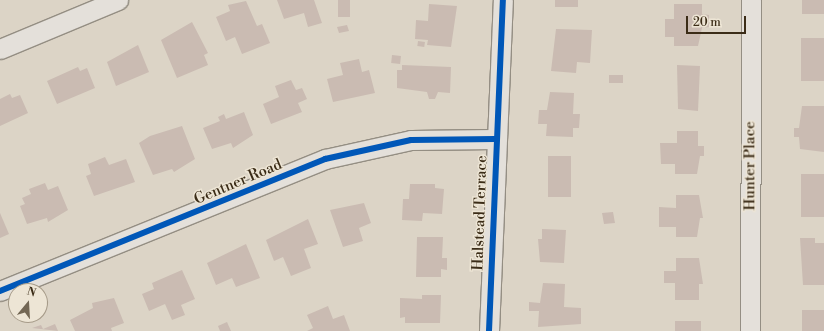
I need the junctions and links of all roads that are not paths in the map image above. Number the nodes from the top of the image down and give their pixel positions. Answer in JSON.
{"nodes":[{"id":1,"x":118,"y":0,"type":"edge"},
{"id":2,"x":503,"y":0,"type":"edge"},
{"id":3,"x":750,"y":0,"type":"edge"},
{"id":4,"x":0,"y":49,"type":"edge"},
{"id":5,"x":495,"y":139,"type":"junction"},
{"id":6,"x":0,"y":292,"type":"edge"},
{"id":7,"x":489,"y":331,"type":"edge"},
{"id":8,"x":750,"y":331,"type":"edge"}],
"edges":[{"from":1,"to":4,"type":"street"},
{"from":2,"to":5,"type":"street","name":"Halstead Terrace"},
{"from":3,"to":8,"type":"street","name":"Hunter Place"},
{"from":5,"to":6,"type":"street","name":"Gentner Road"},
{"from":5,"to":7,"type":"street","name":"Halstead Terrace"}]}
